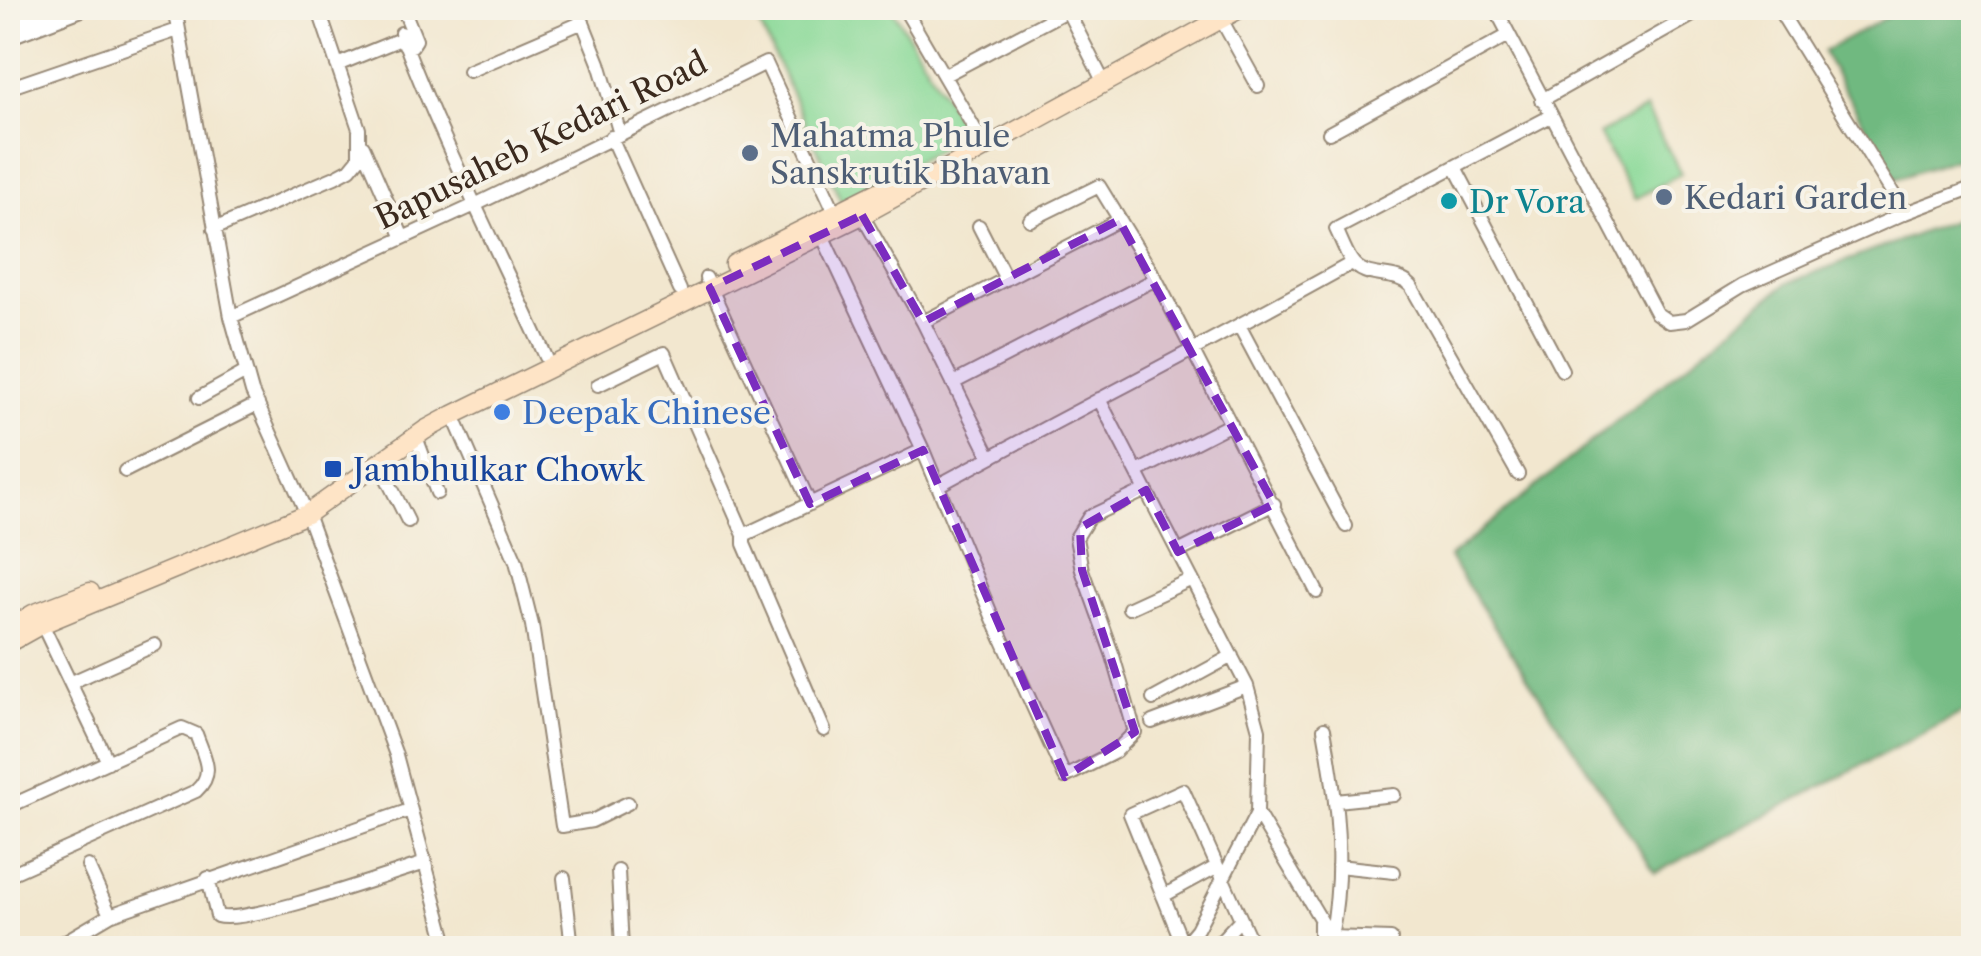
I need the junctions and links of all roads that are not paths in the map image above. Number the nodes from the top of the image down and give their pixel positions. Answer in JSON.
{"nodes":[{"id":1,"x":62,"y":8,"type":"edge"},
{"id":2,"x":87,"y":8,"type":"edge"},
{"id":3,"x":175,"y":8,"type":"edge"},
{"id":4,"x":318,"y":8,"type":"edge"},
{"id":5,"x":403,"y":8,"type":"edge"},
{"id":6,"x":577,"y":8,"type":"edge"},
{"id":7,"x":904,"y":8,"type":"edge"},
{"id":8,"x":1241,"y":8,"type":"edge"},
{"id":9,"x":1495,"y":8,"type":"edge"},
{"id":10,"x":1705,"y":8,"type":"edge"},
{"id":11,"x":1778,"y":8,"type":"edge"},
{"id":12,"x":1067,"y":9,"type":"edge"},
{"id":13,"x":1218,"y":11,"type":"edge"},
{"id":14,"x":583,"y":22,"type":"junction"},
{"id":15,"x":8,"y":28,"type":"edge"},
{"id":16,"x":178,"y":30,"type":"junction"},
{"id":17,"x":1510,"y":35,"type":"junction"},
{"id":18,"x":8,"y":38,"type":"edge"},
{"id":19,"x":403,"y":39,"type":"junction"},
{"id":20,"x":337,"y":65,"type":"junction"},
{"id":21,"x":469,"y":71,"type":"dead end"},
{"id":22,"x":945,"y":75,"type":"junction"},
{"id":23,"x":1100,"y":75,"type":"junction"},
{"id":24,"x":1258,"y":86,"type":"dead end"},
{"id":25,"x":8,"y":88,"type":"edge"},
{"id":26,"x":1542,"y":100,"type":"junction"},
{"id":27,"x":1551,"y":116,"type":"junction"},
{"id":28,"x":1329,"y":134,"type":"dead end"},
{"id":29,"x":616,"y":136,"type":"junction"},
{"id":30,"x":980,"y":138,"type":"junction"},
{"id":31,"x":362,"y":144,"type":"junction"},
{"id":32,"x":1455,"y":166,"type":"junction"},
{"id":33,"x":1974,"y":188,"type":"edge"},
{"id":34,"x":477,"y":204,"type":"junction"},
{"id":35,"x":1905,"y":214,"type":"junction"},
{"id":36,"x":862,"y":215,"type":"junction"},
{"id":37,"x":839,"y":220,"type":"junction"},
{"id":38,"x":1030,"y":220,"type":"dead end"},
{"id":39,"x":1120,"y":220,"type":"junction"},
{"id":40,"x":979,"y":226,"type":"dead end"},
{"id":41,"x":214,"y":229,"type":"junction"},
{"id":42,"x":822,"y":235,"type":"junction"},
{"id":43,"x":403,"y":238,"type":"junction"},
{"id":44,"x":1352,"y":264,"type":"junction"},
{"id":45,"x":1006,"y":279,"type":"junction"},
{"id":46,"x":1156,"y":279,"type":"junction"},
{"id":47,"x":708,"y":283,"type":"junction"},
{"id":48,"x":680,"y":290,"type":"junction"},
{"id":49,"x":231,"y":316,"type":"junction"},
{"id":50,"x":923,"y":322,"type":"junction"},
{"id":51,"x":1240,"y":326,"type":"junction"},
{"id":52,"x":1193,"y":352,"type":"junction"},
{"id":53,"x":546,"y":357,"type":"junction"},
{"id":54,"x":1562,"y":370,"type":"dead end"},
{"id":55,"x":246,"y":372,"type":"junction"},
{"id":56,"x":953,"y":383,"type":"junction"},
{"id":57,"x":598,"y":385,"type":"dead end"},
{"id":58,"x":199,"y":398,"type":"dead end"},
{"id":59,"x":1099,"y":398,"type":"junction"},
{"id":60,"x":258,"y":404,"type":"junction"},
{"id":61,"x":453,"y":415,"type":"junction"},
{"id":62,"x":1232,"y":424,"type":"junction"},
{"id":63,"x":416,"y":437,"type":"junction"},
{"id":64,"x":923,"y":450,"type":"junction"},
{"id":65,"x":990,"y":457,"type":"junction"},
{"id":66,"x":379,"y":463,"type":"junction"},
{"id":67,"x":125,"y":471,"type":"dead end"},
{"id":68,"x":1137,"y":472,"type":"junction"},
{"id":69,"x":1518,"y":474,"type":"dead end"},
{"id":70,"x":937,"y":486,"type":"junction"},
{"id":71,"x":1146,"y":490,"type":"junction"},
{"id":72,"x":437,"y":494,"type":"dead end"},
{"id":73,"x":810,"y":504,"type":"junction"},
{"id":74,"x":1274,"y":504,"type":"junction"},
{"id":75,"x":305,"y":510,"type":"junction"},
{"id":76,"x":408,"y":521,"type":"dead end"},
{"id":77,"x":1346,"y":526,"type":"dead end"},
{"id":78,"x":744,"y":535,"type":"junction"},
{"id":79,"x":1178,"y":552,"type":"junction"},
{"id":80,"x":1192,"y":579,"type":"junction"},
{"id":81,"x":1317,"y":592,"type":"dead end"},
{"id":82,"x":1128,"y":608,"type":"dead end"},
{"id":83,"x":42,"y":624,"type":"junction"},
{"id":84,"x":8,"y":629,"type":"edge"},
{"id":85,"x":8,"y":643,"type":"edge"},
{"id":86,"x":154,"y":645,"type":"dead end"},
{"id":87,"x":1232,"y":656,"type":"junction"},
{"id":88,"x":72,"y":682,"type":"junction"},
{"id":89,"x":1247,"y":686,"type":"junction"},
{"id":90,"x":1153,"y":699,"type":"dead end"},
{"id":91,"x":1152,"y":722,"type":"dead end"},
{"id":92,"x":824,"y":730,"type":"dead end"},
{"id":93,"x":1324,"y":730,"type":"dead end"},
{"id":94,"x":108,"y":762,"type":"junction"},
{"id":95,"x":1394,"y":794,"type":"dead end"},
{"id":96,"x":1336,"y":801,"type":"junction"},
{"id":97,"x":628,"y":804,"type":"dead end"},
{"id":98,"x":8,"y":807,"type":"edge"},
{"id":99,"x":410,"y":810,"type":"junction"},
{"id":100,"x":1257,"y":813,"type":"junction"},
{"id":101,"x":424,"y":863,"type":"junction"},
{"id":102,"x":88,"y":866,"type":"dead end"},
{"id":103,"x":1338,"y":866,"type":"junction"},
{"id":104,"x":1216,"y":867,"type":"junction"},
{"id":105,"x":618,"y":871,"type":"dead end"},
{"id":106,"x":1394,"y":872,"type":"dead end"},
{"id":107,"x":8,"y":875,"type":"edge"},
{"id":108,"x":208,"y":878,"type":"junction"},
{"id":109,"x":564,"y":878,"type":"dead end"},
{"id":110,"x":1222,"y":882,"type":"junction"},
{"id":111,"x":1164,"y":896,"type":"junction"},
{"id":112,"x":110,"y":915,"type":"junction"},
{"id":113,"x":1240,"y":920,"type":"junction"},
{"id":114,"x":1320,"y":920,"type":"junction"},
{"id":115,"x":1331,"y":936,"type":"junction"},
{"id":116,"x":1392,"y":939,"type":"dead end"},
{"id":117,"x":1182,"y":947,"type":"edge"},
{"id":118,"x":54,"y":948,"type":"edge"},
{"id":119,"x":448,"y":948,"type":"edge"},
{"id":120,"x":572,"y":948,"type":"edge"},
{"id":121,"x":622,"y":948,"type":"edge"},
{"id":122,"x":1214,"y":948,"type":"edge"},
{"id":123,"x":1254,"y":948,"type":"edge"},
{"id":124,"x":1320,"y":948,"type":"edge"}],
"edges":[{"from":1,"to":15,"type":"street"},
{"from":2,"to":18,"type":"street"},
{"from":3,"to":16,"type":"street"},
{"from":4,"to":20,"type":"street"},
{"from":5,"to":19,"type":"street"},
{"from":6,"to":14,"type":"street"},
{"from":7,"to":22,"type":"street"},
{"from":8,"to":13,"type":"main road"},
{"from":9,"to":17,"type":"street"},
{"from":10,"to":26,"type":"street"},
{"from":11,"to":35,"type":"street"},
{"from":12,"to":22,"type":"street"},
{"from":12,"to":23,"type":"street"},
{"from":13,"to":23,"type":"main road"},
{"from":13,"to":24,"type":"street"},
{"from":13,"to":36,"type":"main road"},
{"from":14,"to":21,"type":"street"},
{"from":14,"to":29,"type":"street"},
{"from":16,"to":25,"type":"street"},
{"from":16,"to":41,"type":"street"},
{"from":17,"to":26,"type":"street"},
{"from":17,"to":28,"type":"street"},
{"from":19,"to":20,"type":"street"},
{"from":19,"to":34,"type":"street"},
{"from":20,"to":31,"type":"street"},
{"from":22,"to":30,"type":"street"},
{"from":23,"to":30,"type":"main road"},
{"from":26,"to":27,"type":"street"},
{"from":27,"to":32,"type":"street"},
{"from":27,"to":35,"type":"street"},
{"from":29,"to":34,"type":"street","name":"Bapusaheb Kedari Road"},
{"from":29,"to":37,"type":"street","name":"Bapusaheb Kedari Road"},
{"from":29,"to":48,"type":"street"},
{"from":30,"to":37,"type":"main road"},
{"from":31,"to":41,"type":"street"},
{"from":31,"to":43,"type":"street"},
{"from":32,"to":44,"type":"street"},
{"from":32,"to":54,"type":"street"},
{"from":33,"to":35,"type":"street"},
{"from":34,"to":43,"type":"street","name":"Bapusaheb Kedari Road"},
{"from":34,"to":53,"type":"street"},
{"from":36,"to":37,"type":"main road"},
{"from":36,"to":50,"type":"street"},
{"from":37,"to":42,"type":"main road"},
{"from":37,"to":47,"type":"main road"},
{"from":38,"to":39,"type":"street"},
{"from":39,"to":45,"type":"street"},
{"from":39,"to":46,"type":"street"},
{"from":40,"to":45,"type":"street"},
{"from":41,"to":49,"type":"street"},
{"from":42,"to":47,"type":"main road"},
{"from":42,"to":64,"type":"street"},
{"from":43,"to":49,"type":"street","name":"Bapusaheb Kedari Road"},
{"from":44,"to":51,"type":"street"},
{"from":44,"to":69,"type":"street"},
{"from":45,"to":50,"type":"street"},
{"from":46,"to":52,"type":"street"},
{"from":46,"to":56,"type":"street"},
{"from":47,"to":48,"type":"main road"},
{"from":47,"to":61,"type":"main road"},
{"from":47,"to":73,"type":"street"},
{"from":48,"to":53,"type":"main road"},
{"from":49,"to":55,"type":"street"},
{"from":50,"to":56,"type":"street"},
{"from":51,"to":52,"type":"street"},
{"from":51,"to":77,"type":"street"},
{"from":52,"to":59,"type":"street"},
{"from":52,"to":62,"type":"street"},
{"from":53,"to":75,"type":"main road"},
{"from":55,"to":58,"type":"street"},
{"from":55,"to":60,"type":"street"},
{"from":56,"to":65,"type":"street"},
{"from":57,"to":78,"type":"street"},
{"from":59,"to":65,"type":"street"},
{"from":59,"to":68,"type":"street"},
{"from":60,"to":67,"type":"street"},
{"from":60,"to":75,"type":"street"},
{"from":61,"to":63,"type":"main road"},
{"from":61,"to":97,"type":"street"},
{"from":62,"to":68,"type":"street"},
{"from":62,"to":74,"type":"street"},
{"from":63,"to":66,"type":"main road"},
{"from":63,"to":72,"type":"street"},
{"from":64,"to":70,"type":"street"},
{"from":64,"to":73,"type":"street"},
{"from":65,"to":70,"type":"street"},
{"from":66,"to":75,"type":"main road"},
{"from":66,"to":76,"type":"street"},
{"from":68,"to":71,"type":"street"},
{"from":70,"to":71,"type":"street"},
{"from":71,"to":79,"type":"street"},
{"from":73,"to":78,"type":"street"},
{"from":74,"to":79,"type":"street"},
{"from":74,"to":81,"type":"street"},
{"from":75,"to":83,"type":"main road"},
{"from":75,"to":84,"type":"main road"},
{"from":75,"to":99,"type":"street"},
{"from":78,"to":92,"type":"street"},
{"from":79,"to":80,"type":"street"},
{"from":80,"to":82,"type":"street"},
{"from":80,"to":87,"type":"street"},
{"from":83,"to":85,"type":"main road"},
{"from":83,"to":88,"type":"street"},
{"from":86,"to":88,"type":"street"},
{"from":87,"to":89,"type":"street"},
{"from":87,"to":90,"type":"street"},
{"from":88,"to":94,"type":"street"},
{"from":89,"to":91,"type":"street"},
{"from":89,"to":100,"type":"street"},
{"from":93,"to":96,"type":"street"},
{"from":94,"to":98,"type":"street"},
{"from":94,"to":107,"type":"street"},
{"from":95,"to":96,"type":"street"},
{"from":96,"to":103,"type":"street"},
{"from":99,"to":101,"type":"street"},
{"from":99,"to":108,"type":"street"},
{"from":100,"to":110,"type":"street"},
{"from":100,"to":114,"type":"street"},
{"from":101,"to":108,"type":"street"},
{"from":101,"to":119,"type":"street"},
{"from":102,"to":112,"type":"street"},
{"from":103,"to":106,"type":"street"},
{"from":103,"to":115,"type":"street"},
{"from":104,"to":110,"type":"street"},
{"from":104,"to":111,"type":"street"},
{"from":104,"to":111,"type":"street"},
{"from":105,"to":121,"type":"street"},
{"from":108,"to":112,"type":"street"},
{"from":109,"to":120,"type":"street"},
{"from":110,"to":113,"type":"street"},
{"from":110,"to":117,"type":"street"},
{"from":111,"to":117,"type":"street"},
{"from":112,"to":118,"type":"street"},
{"from":113,"to":122,"type":"street"},
{"from":113,"to":123,"type":"street"},
{"from":114,"to":115,"type":"street"},
{"from":114,"to":124,"type":"street"},
{"from":115,"to":116,"type":"street"}]}
